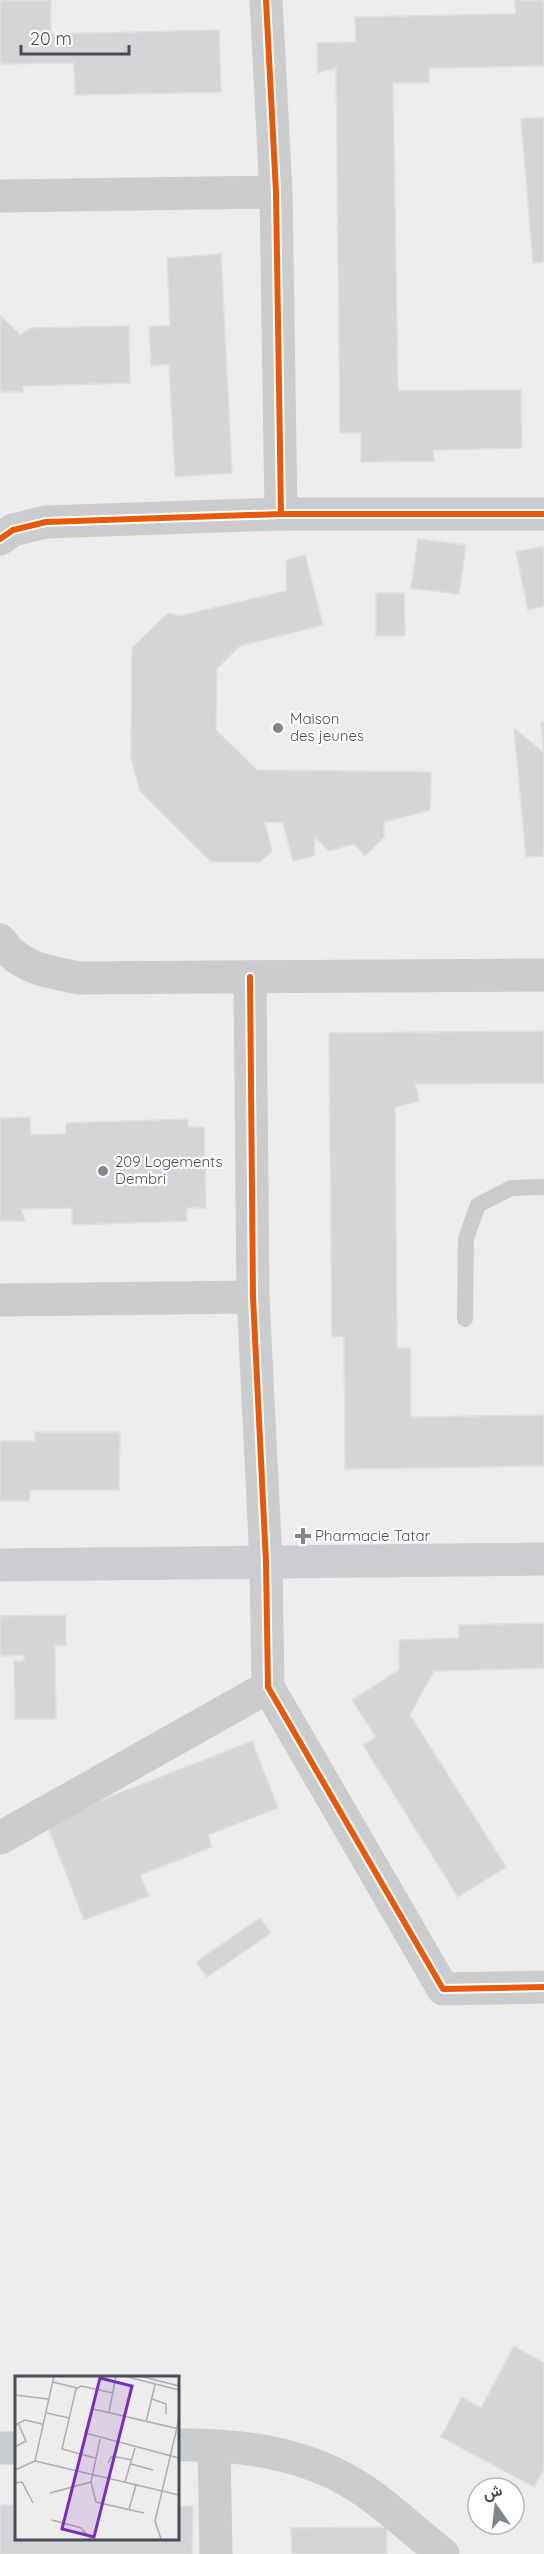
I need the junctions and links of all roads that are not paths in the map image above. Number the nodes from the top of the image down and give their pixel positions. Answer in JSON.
{"nodes":[{"id":1,"x":266,"y":0,"type":"edge"},
{"id":2,"x":276,"y":192,"type":"junction"},
{"id":3,"x":0,"y":196,"type":"edge"},
{"id":4,"x":544,"y":513,"type":"edge"},
{"id":5,"x":282,"y":514,"type":"junction"},
{"id":6,"x":0,"y":539,"type":"edge"},
{"id":7,"x":0,"y":940,"type":"edge"},
{"id":8,"x":544,"y":975,"type":"edge"},
{"id":9,"x":250,"y":977,"type":"junction"},
{"id":10,"x":544,"y":1187,"type":"edge"},
{"id":11,"x":253,"y":1297,"type":"junction"},
{"id":12,"x":0,"y":1300,"type":"edge"},
{"id":13,"x":465,"y":1319,"type":"dead end"},
{"id":14,"x":544,"y":1559,"type":"edge"},
{"id":15,"x":266,"y":1562,"type":"junction"},
{"id":16,"x":0,"y":1565,"type":"edge"},
{"id":17,"x":268,"y":1687,"type":"junction"},
{"id":18,"x":0,"y":1838,"type":"edge"},
{"id":19,"x":544,"y":1987,"type":"edge"},
{"id":20,"x":178,"y":2445,"type":"edge"},
{"id":21,"x":214,"y":2446,"type":"junction"},
{"id":22,"x":216,"y":2554,"type":"edge"},
{"id":23,"x":443,"y":2554,"type":"edge"}],
"edges":[{"from":1,"to":2,"type":"street"},
{"from":2,"to":3,"type":"street"},
{"from":2,"to":5,"type":"street"},
{"from":4,"to":5,"type":"street"},
{"from":5,"to":6,"type":"street"},
{"from":7,"to":9,"type":"street"},
{"from":8,"to":9,"type":"street"},
{"from":9,"to":11,"type":"street"},
{"from":10,"to":13,"type":"lane"},
{"from":11,"to":12,"type":"street"},
{"from":11,"to":15,"type":"street"},
{"from":14,"to":15,"type":"main road"},
{"from":15,"to":16,"type":"main road"},
{"from":15,"to":17,"type":"street"},
{"from":17,"to":18,"type":"street"},
{"from":17,"to":19,"type":"street"},
{"from":20,"to":21,"type":"street"},
{"from":21,"to":22,"type":"street"},
{"from":21,"to":23,"type":"street"}]}
